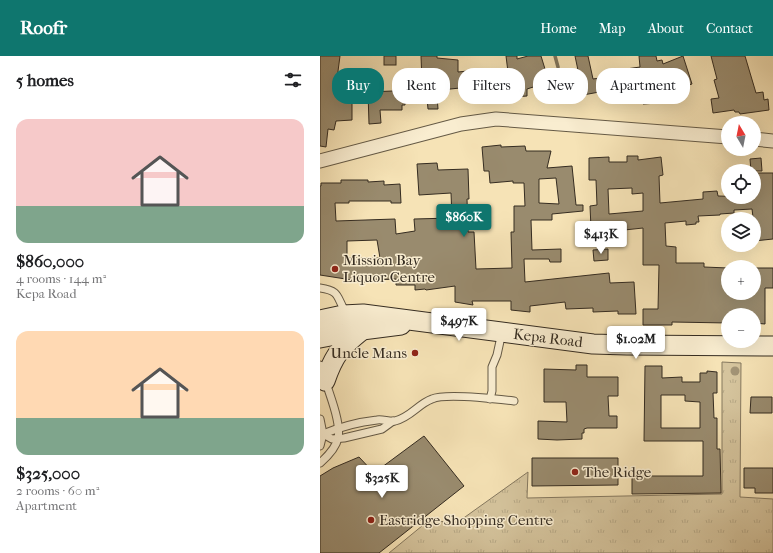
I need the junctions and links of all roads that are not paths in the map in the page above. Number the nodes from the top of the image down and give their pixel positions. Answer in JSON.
{"nodes":[{"id":1,"x":721,"y":136,"type":"edge"},
{"id":2,"x":761,"y":140,"type":"edge"},
{"id":3,"x":773,"y":141,"type":"edge"},
{"id":4,"x":320,"y":161,"type":"edge"},
{"id":5,"x":320,"y":288,"type":"edge"},
{"id":6,"x":320,"y":306,"type":"edge"},
{"id":7,"x":345,"y":315,"type":"junction"},
{"id":8,"x":320,"y":320,"type":"edge"},
{"id":9,"x":420,"y":322,"type":"junction"},
{"id":10,"x":362,"y":330,"type":"junction"},
{"id":11,"x":502,"y":332,"type":"junction"},
{"id":12,"x":320,"y":338,"type":"edge"},
{"id":13,"x":773,"y":346,"type":"edge"},
{"id":14,"x":322,"y":373,"type":"edge"},
{"id":15,"x":490,"y":398,"type":"junction"},
{"id":16,"x":514,"y":401,"type":"dead end"},
{"id":17,"x":320,"y":419,"type":"edge"},
{"id":18,"x":393,"y":421,"type":"junction"},
{"id":19,"x":339,"y":428,"type":"junction"},
{"id":20,"x":324,"y":434,"type":"junction"},
{"id":21,"x":338,"y":439,"type":"junction"},
{"id":22,"x":320,"y":446,"type":"edge"},
{"id":23,"x":320,"y":463,"type":"edge"}],
"edges":[{"from":1,"to":4,"type":"street"},
{"from":2,"to":3,"type":"street"},
{"from":5,"to":7,"type":"lane"},
{"from":6,"to":7,"type":"main road"},
{"from":7,"to":8,"type":"main road","name":"Kepa Road"},
{"from":7,"to":9,"type":"main road","name":"Kepa Road"},
{"from":9,"to":10,"type":"main road","name":"Kepa Road"},
{"from":9,"to":11,"type":"main road","name":"Kepa Road"},
{"from":10,"to":12,"type":"main road","name":"Kepa Road"},
{"from":10,"to":14,"type":"main road"},
{"from":11,"to":13,"type":"main road","name":"Kepa Road"},
{"from":11,"to":15,"type":"lane"},
{"from":14,"to":19,"type":"lane"},
{"from":15,"to":16,"type":"lane"},
{"from":15,"to":18,"type":"lane"},
{"from":17,"to":20,"type":"lane"},
{"from":18,"to":19,"type":"lane"},
{"from":18,"to":21,"type":"lane"},
{"from":19,"to":20,"type":"lane"},
{"from":19,"to":21,"type":"lane"},
{"from":20,"to":21,"type":"lane"},
{"from":20,"to":22,"type":"lane"},
{"from":21,"to":23,"type":"lane"}]}
